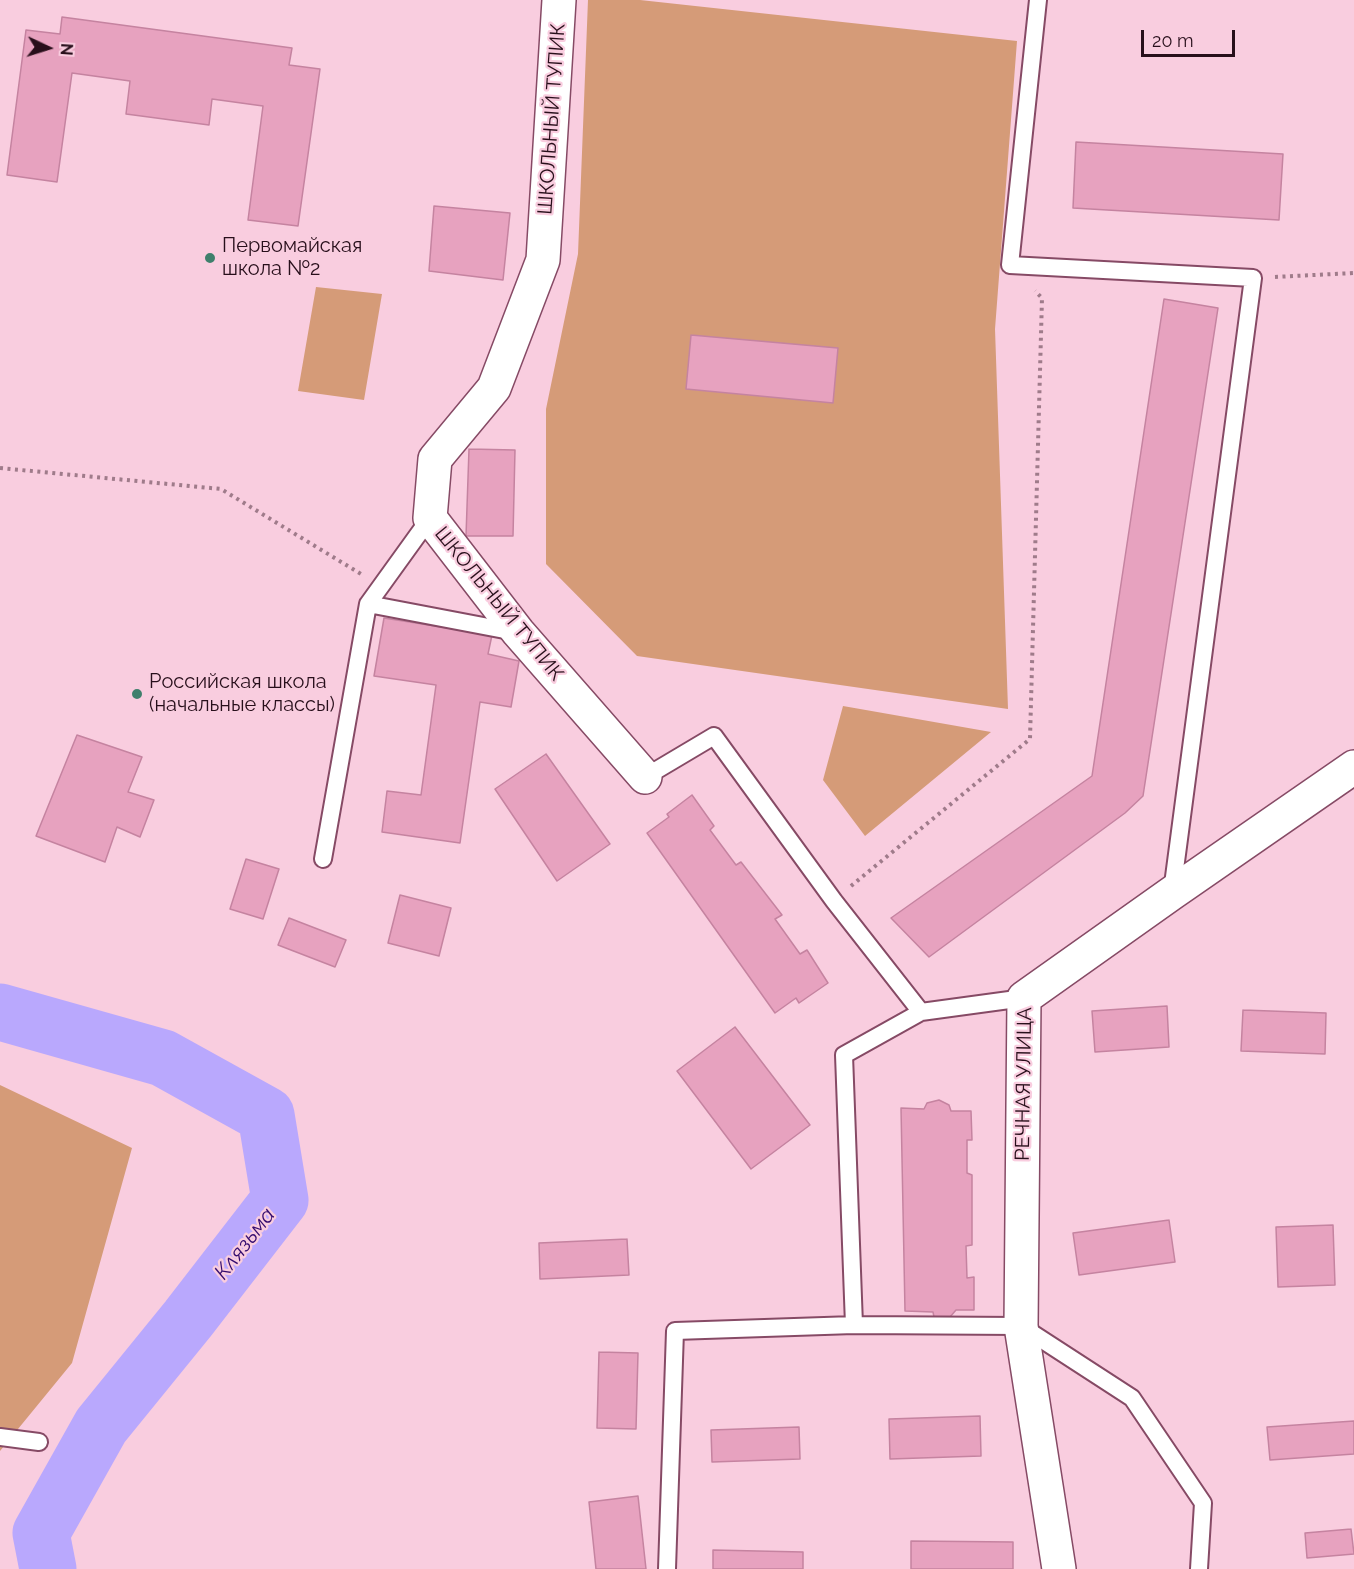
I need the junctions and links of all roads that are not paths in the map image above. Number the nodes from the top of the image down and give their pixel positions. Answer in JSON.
{"nodes":[{"id":1,"x":559,"y":0,"type":"edge"},
{"id":2,"x":1038,"y":0,"type":"edge"},
{"id":3,"x":430,"y":518,"type":"junction"},
{"id":4,"x":368,"y":604,"type":"junction"},
{"id":5,"x":518,"y":632,"type":"junction"},
{"id":6,"x":1354,"y":767,"type":"edge"},
{"id":7,"x":645,"y":777,"type":"joint"},
{"id":8,"x":323,"y":859,"type":"dead end"},
{"id":9,"x":1172,"y":893,"type":"junction"},
{"id":10,"x":1024,"y":998,"type":"junction"},
{"id":11,"x":921,"y":1012,"type":"junction"},
{"id":12,"x":854,"y":1325,"type":"junction"},
{"id":13,"x":1021,"y":1326,"type":"junction"},
{"id":14,"x":0,"y":1437,"type":"edge"},
{"id":15,"x":39,"y":1442,"type":"dead end"},
{"id":16,"x":1060,"y":1568,"type":"edge"},
{"id":17,"x":667,"y":1569,"type":"edge"},
{"id":18,"x":1199,"y":1569,"type":"edge"}],
"edges":[{"from":1,"to":3,"type":"street","name":"ШКОЛЬНЫЙ ТУПИК"},
{"from":2,"to":9,"type":"lane"},
{"from":3,"to":4,"type":"lane"},
{"from":3,"to":5,"type":"street","name":"ШКОЛЬНЫЙ ТУПИК"},
{"from":4,"to":5,"type":"lane"},
{"from":4,"to":8,"type":"lane"},
{"from":5,"to":7,"type":"street","name":"ШКОЛЬНЫЙ ТУПИК"},
{"from":6,"to":9,"type":"street","name":"РЕЧНАЯ УЛИЦА"},
{"from":7,"to":11,"type":"lane"},
{"from":9,"to":10,"type":"street","name":"РЕЧНАЯ УЛИЦА"},
{"from":10,"to":11,"type":"lane"},
{"from":10,"to":13,"type":"street","name":"РЕЧНАЯ УЛИЦА"},
{"from":11,"to":12,"type":"lane"},
{"from":12,"to":13,"type":"lane"},
{"from":12,"to":17,"type":"lane"},
{"from":13,"to":16,"type":"street","name":"РЕЧНАЯ УЛИЦА"},
{"from":13,"to":18,"type":"lane"},
{"from":14,"to":15,"type":"lane"}]}
